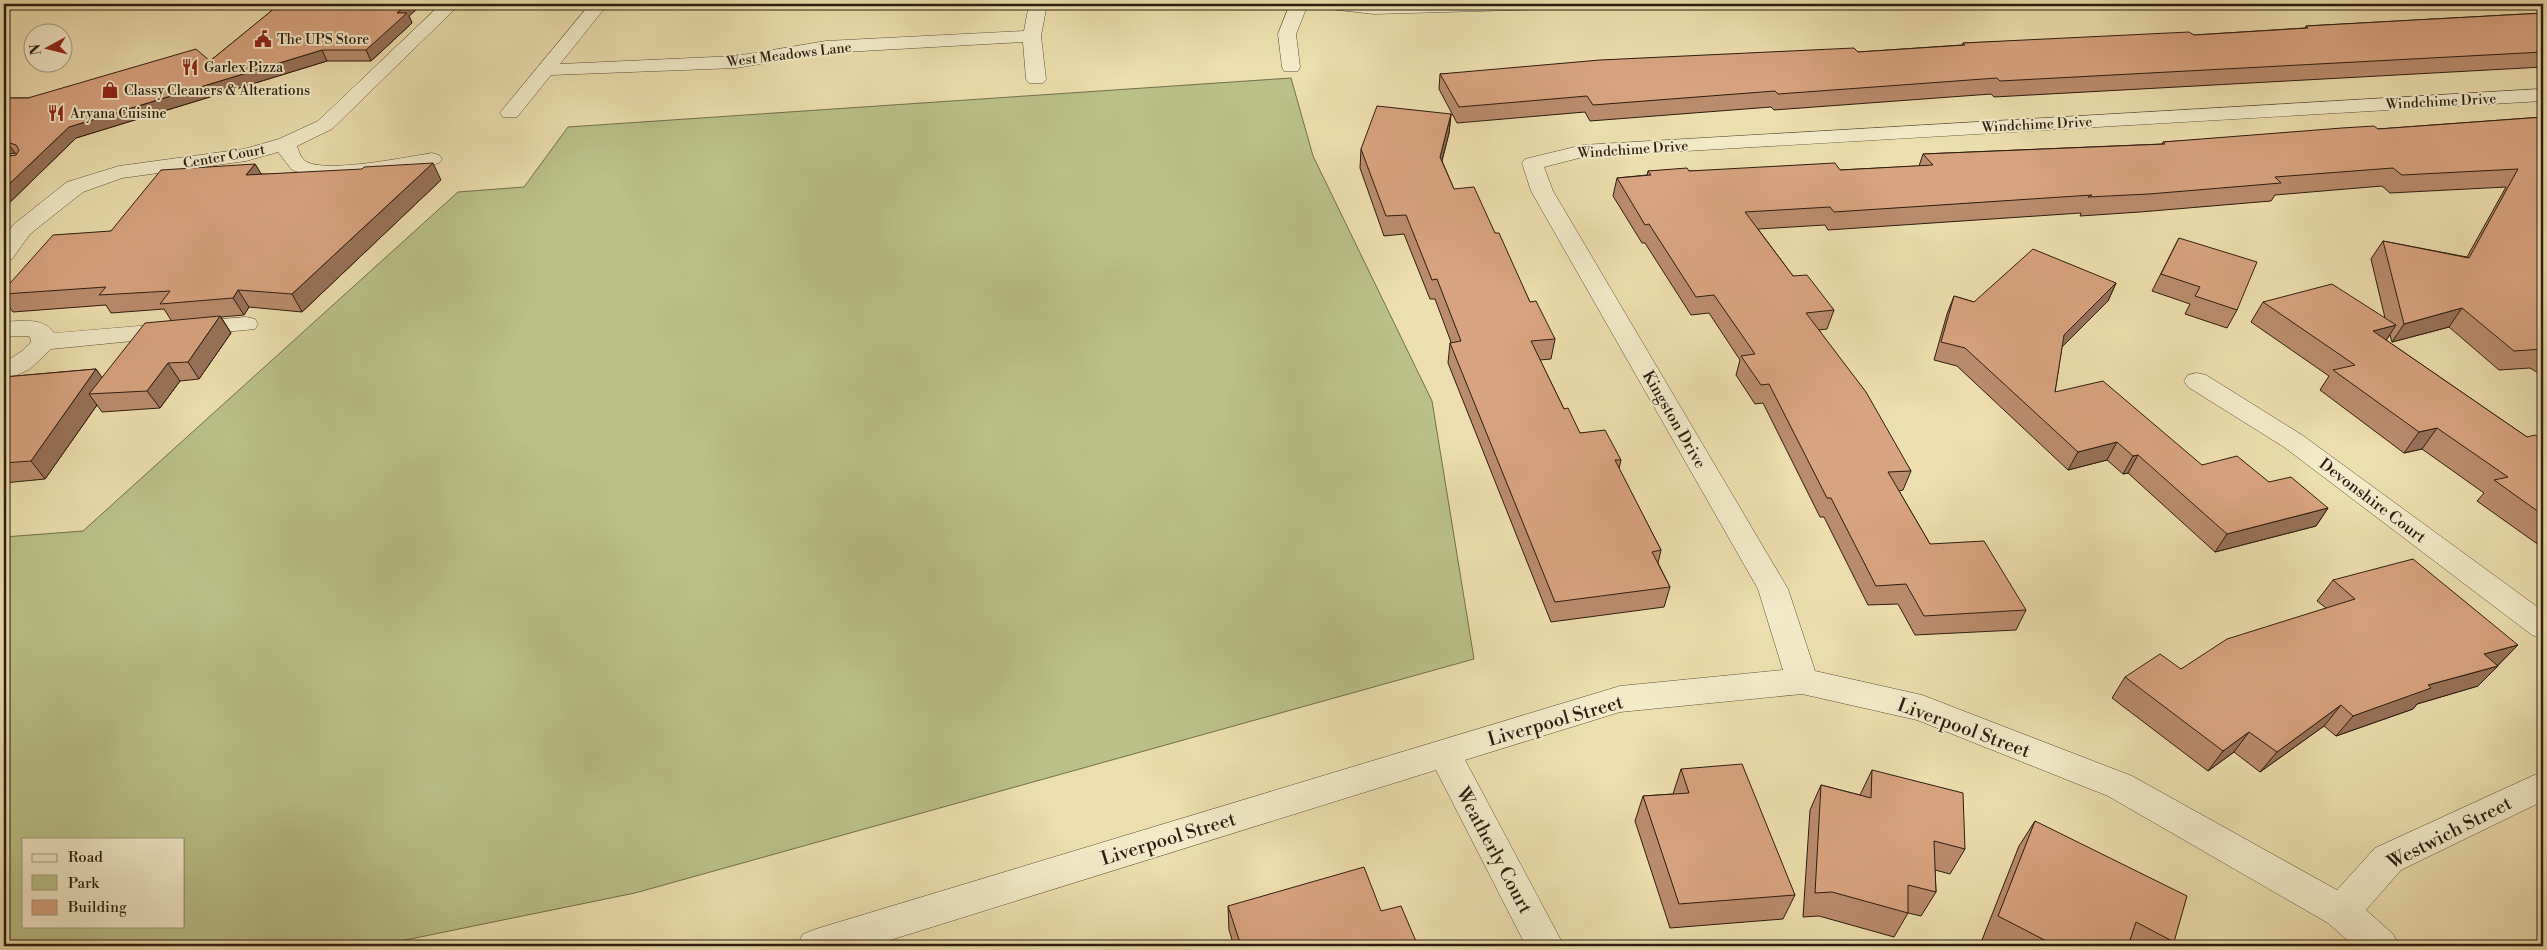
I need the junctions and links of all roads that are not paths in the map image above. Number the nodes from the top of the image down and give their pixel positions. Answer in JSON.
{"nodes":[{"id":1,"x":451,"y":4,"type":"edge"},
{"id":2,"x":599,"y":4,"type":"edge"},
{"id":3,"x":1038,"y":4,"type":"edge"},
{"id":4,"x":1299,"y":4,"type":"edge"},
{"id":5,"x":1330,"y":4,"type":"edge"},
{"id":6,"x":1550,"y":4,"type":"edge"},
{"id":7,"x":1032,"y":36,"type":"junction"},
{"id":8,"x":1291,"y":67,"type":"dead end"},
{"id":9,"x":545,"y":70,"type":"junction"},
{"id":10,"x":1036,"y":79,"type":"dead end"},
{"id":11,"x":2543,"y":95,"type":"edge"},
{"id":12,"x":510,"y":113,"type":"dead end"},
{"id":13,"x":286,"y":144,"type":"junction"},
{"id":14,"x":432,"y":159,"type":"dead end"},
{"id":15,"x":1532,"y":163,"type":"joint"},
{"id":16,"x":4,"y":254,"type":"edge"},
{"id":17,"x":246,"y":324,"type":"dead end"},
{"id":18,"x":4,"y":329,"type":"edge"},
{"id":19,"x":43,"y":342,"type":"junction"},
{"id":20,"x":4,"y":373,"type":"edge"},
{"id":21,"x":2197,"y":381,"type":"dead end"},
{"id":22,"x":2543,"y":627,"type":"edge"},
{"id":23,"x":1802,"y":681,"type":"junction"},
{"id":24,"x":1444,"y":753,"type":"junction"},
{"id":25,"x":2543,"y":785,"type":"edge"},
{"id":26,"x":2341,"y":911,"type":"junction"},
{"id":27,"x":816,"y":946,"type":"edge"},
{"id":28,"x":1546,"y":946,"type":"edge"},
{"id":29,"x":2380,"y":946,"type":"edge"}],
"edges":[{"from":1,"to":13,"type":"street","name":"Center Court"},
{"from":2,"to":9,"type":"street"},
{"from":3,"to":7,"type":"street"},
{"from":4,"to":8,"type":"street"},
{"from":5,"to":6,"type":"street"},
{"from":7,"to":9,"type":"street","name":"West Meadows Lane"},
{"from":7,"to":10,"type":"street"},
{"from":9,"to":12,"type":"street"},
{"from":11,"to":15,"type":"street","name":"Windchime Drive"},
{"from":13,"to":14,"type":"street"},
{"from":13,"to":16,"type":"street","name":"Center Court"},
{"from":15,"to":23,"type":"street","name":"Kingston Drive"},
{"from":17,"to":19,"type":"street"},
{"from":18,"to":19,"type":"street"},
{"from":19,"to":20,"type":"street"},
{"from":21,"to":22,"type":"street","name":"Devonshire Court"},
{"from":23,"to":24,"type":"street","name":"Liverpool Street"},
{"from":23,"to":26,"type":"street","name":"Liverpool Street"},
{"from":24,"to":27,"type":"street","name":"Liverpool Street"},
{"from":24,"to":28,"type":"street","name":"Weatherly Court"},
{"from":25,"to":26,"type":"street","name":"Westwich Street"},
{"from":26,"to":29,"type":"street","name":"Liverpool Street"}]}
